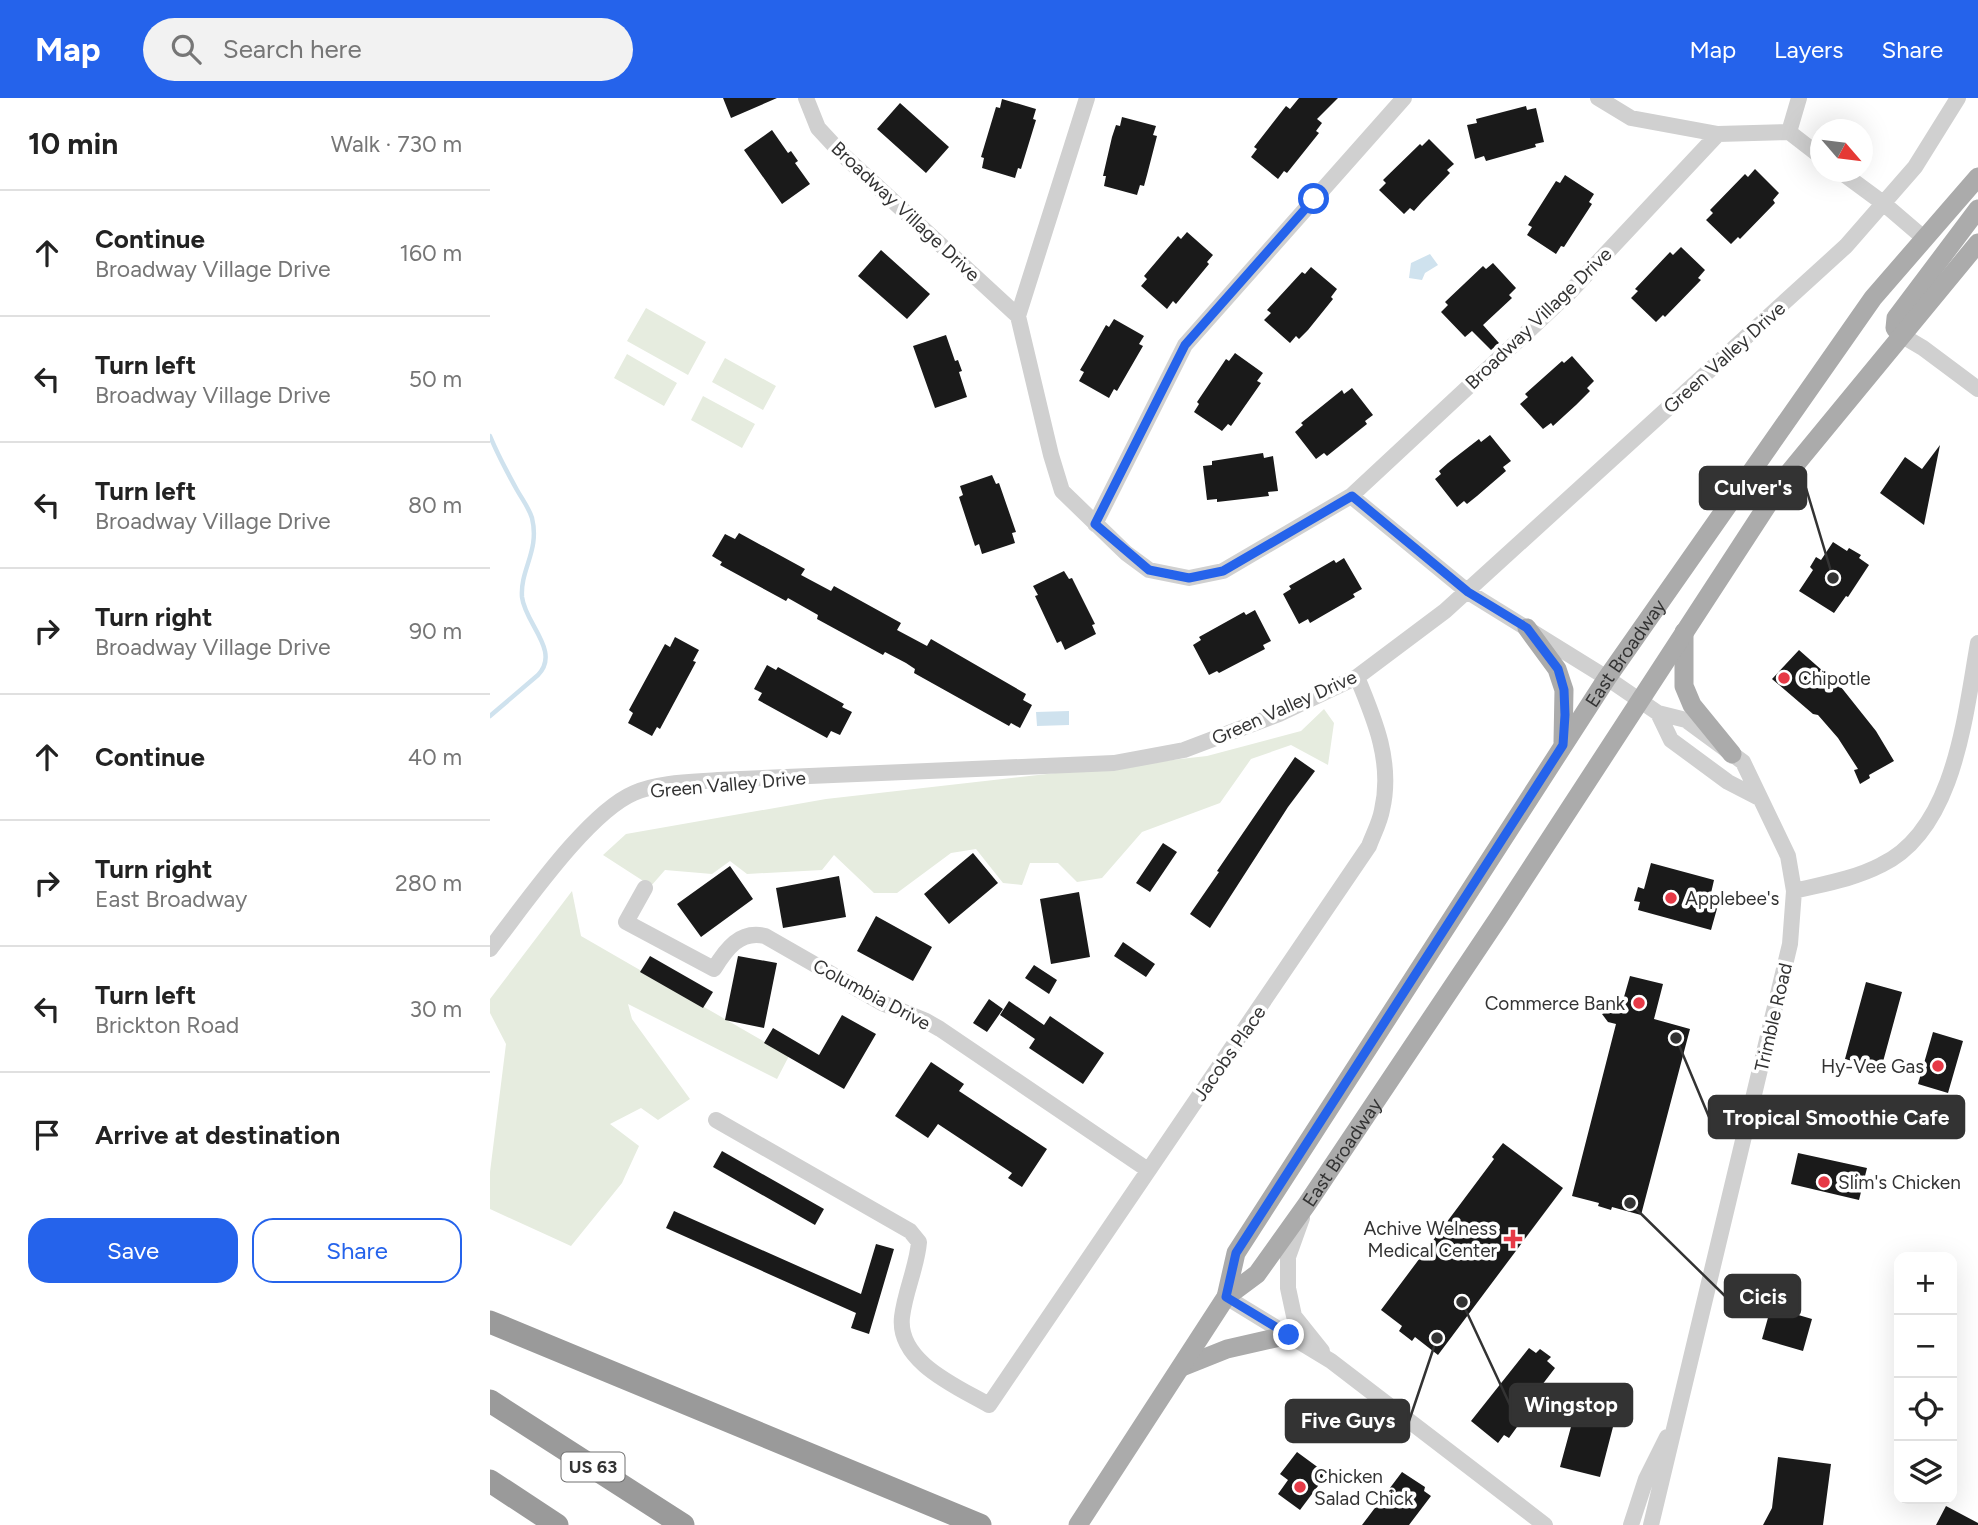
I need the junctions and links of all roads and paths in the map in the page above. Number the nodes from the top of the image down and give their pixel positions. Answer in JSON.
{"nodes":[{"id":1,"x":806,"y":98,"type":"edge"},
{"id":2,"x":1087,"y":98,"type":"edge"},
{"id":3,"x":1404,"y":98,"type":"edge"},
{"id":4,"x":1598,"y":98,"type":"edge"},
{"id":5,"x":1799,"y":98,"type":"edge"},
{"id":6,"x":1958,"y":98,"type":"edge"},
{"id":7,"x":1789,"y":132,"type":"junction"},
{"id":8,"x":1718,"y":134,"type":"junction"},
{"id":9,"x":1810,"y":148,"type":"edge"},
{"id":10,"x":1978,"y":177,"type":"edge"},
{"id":11,"x":1855,"y":182,"type":"edge"},
{"id":12,"x":1884,"y":203,"type":"junction"},
{"id":13,"x":1978,"y":209,"type":"edge"},
{"id":14,"x":1924,"y":239,"type":"junction"},
{"id":15,"x":1978,"y":243,"type":"edge"},
{"id":16,"x":1018,"y":316,"type":"junction"},
{"id":17,"x":1901,"y":335,"type":"junction"},
{"id":18,"x":1978,"y":389,"type":"edge"},
{"id":19,"x":1352,"y":496,"type":"junction"},
{"id":20,"x":1095,"y":524,"type":"junction"},
{"id":21,"x":1468,"y":592,"type":"junction"},
{"id":22,"x":1527,"y":628,"type":"junction"},
{"id":23,"x":1684,"y":631,"type":"junction"},
{"id":24,"x":1978,"y":643,"type":"edge"},
{"id":25,"x":1357,"y":677,"type":"junction"},
{"id":26,"x":1607,"y":678,"type":"junction"},
{"id":27,"x":1639,"y":700,"type":"junction"},
{"id":28,"x":1658,"y":713,"type":"junction"},
{"id":29,"x":1563,"y":745,"type":"junction"},
{"id":30,"x":1732,"y":754,"type":"junction"},
{"id":31,"x":1759,"y":798,"type":"junction"},
{"id":32,"x":645,"y":888,"type":"dead end"},
{"id":33,"x":1794,"y":891,"type":"junction"},
{"id":34,"x":490,"y":949,"type":"edge"},
{"id":35,"x":716,"y":1120,"type":"dead end"},
{"id":36,"x":1147,"y":1170,"type":"junction"},
{"id":37,"x":1307,"y":1205,"type":"junction"},
{"id":38,"x":1226,"y":1297,"type":"junction"},
{"id":39,"x":490,"y":1322,"type":"edge"},
{"id":40,"x":1289,"y":1335,"type":"junction"},
{"id":41,"x":1331,"y":1361,"type":"junction"},
{"id":42,"x":1182,"y":1367,"type":"junction"},
{"id":43,"x":496,"y":1405,"type":"edge"},
{"id":44,"x":1675,"y":1423,"type":"junction"},
{"id":45,"x":490,"y":1482,"type":"edge"},
{"id":46,"x":1525,"y":1510,"type":"junction"},
{"id":47,"x":557,"y":1525,"type":"edge"},
{"id":48,"x":683,"y":1525,"type":"edge"},
{"id":49,"x":980,"y":1525,"type":"edge"},
{"id":50,"x":1079,"y":1525,"type":"edge"},
{"id":51,"x":1534,"y":1525,"type":"edge"},
{"id":52,"x":1545,"y":1525,"type":"edge"},
{"id":53,"x":1632,"y":1525,"type":"edge"},
{"id":54,"x":1651,"y":1525,"type":"edge"}],
"edges":[{"from":1,"to":16,"type":"street","name":"Broadway Village Drive"},
{"from":2,"to":16,"type":"street"},
{"from":3,"to":20,"type":"street"},
{"from":4,"to":8,"type":"street"},
{"from":5,"to":7,"type":"street"},
{"from":6,"to":12,"type":"street","name":"Green Valley Drive"},
{"from":7,"to":8,"type":"street"},
{"from":7,"to":9,"type":"street"},
{"from":8,"to":19,"type":"street","name":"Broadway Village Drive"},
{"from":10,"to":14,"type":"main road","name":"East Broadway"},
{"from":11,"to":12,"type":"street"},
{"from":12,"to":14,"type":"street"},
{"from":12,"to":21,"type":"street","name":"Green Valley Drive"},
{"from":13,"to":17,"type":"main road"},
{"from":14,"to":26,"type":"main road","name":"East Broadway"},
{"from":15,"to":17,"type":"main road","name":"East Broadway"},
{"from":16,"to":20,"type":"street","name":"Broadway Village Drive"},
{"from":17,"to":18,"type":"street"},
{"from":17,"to":23,"type":"main road","name":"East Broadway"},
{"from":19,"to":20,"type":"street","name":"Broadway Village Drive"},
{"from":19,"to":21,"type":"street"},
{"from":21,"to":22,"type":"street"},
{"from":21,"to":25,"type":"street","name":"Green Valley Drive"},
{"from":22,"to":26,"type":"street"},
{"from":22,"to":29,"type":"main road"},
{"from":23,"to":27,"type":"main road","name":"East Broadway"},
{"from":23,"to":30,"type":"main road"},
{"from":24,"to":33,"type":"street"},
{"from":25,"to":34,"type":"street","name":"Green Valley Drive"},
{"from":25,"to":36,"type":"street","name":"Jacobs Place"},
{"from":26,"to":27,"type":"street","name":"Trimble Road"},
{"from":26,"to":29,"type":"main road","name":"East Broadway"},
{"from":27,"to":28,"type":"street","name":"Trimble Road"},
{"from":27,"to":37,"type":"main road","name":"East Broadway"},
{"from":28,"to":30,"type":"street","name":"Trimble Road"},
{"from":28,"to":31,"type":"street","name":"Trimble Road"},
{"from":29,"to":38,"type":"main road","name":"East Broadway"},
{"from":30,"to":31,"type":"street","name":"Trimble Road"},
{"from":31,"to":33,"type":"street","name":"Trimble Road"},
{"from":32,"to":36,"type":"street","name":"Columbia Drive"},
{"from":33,"to":44,"type":"street","name":"Trimble Road"},
{"from":35,"to":36,"type":"street","name":"Jacobs Place"},
{"from":37,"to":38,"type":"main road","name":"East Broadway"},
{"from":37,"to":41,"type":"street"},
{"from":38,"to":40,"type":"street"},
{"from":38,"to":42,"type":"main road","name":"East Broadway"},
{"from":39,"to":49,"type":"highway"},
{"from":40,"to":41,"type":"street"},
{"from":40,"to":42,"type":"main road"},
{"from":41,"to":46,"type":"street"},
{"from":42,"to":50,"type":"main road","name":"East Broadway"},
{"from":43,"to":48,"type":"highway","number":"US 63"},
{"from":44,"to":53,"type":"street"},
{"from":44,"to":54,"type":"street","name":"Trimble Road"},
{"from":45,"to":47,"type":"highway"},
{"from":46,"to":51,"type":"street"},
{"from":46,"to":52,"type":"street"}]}
